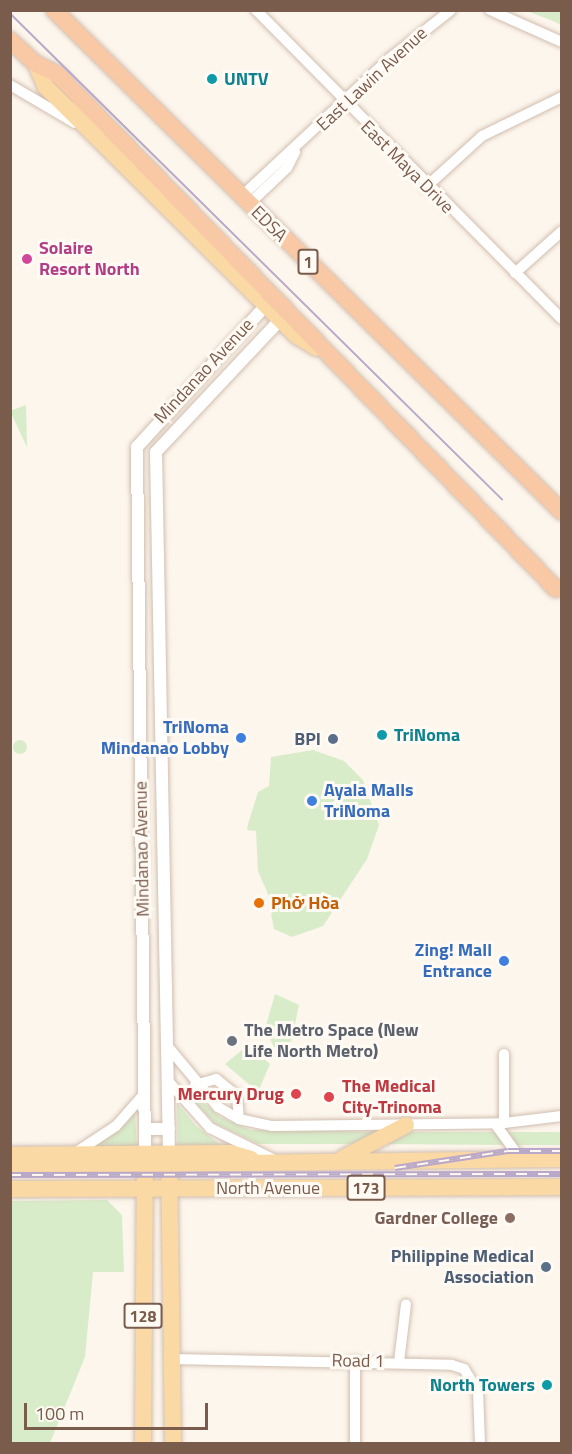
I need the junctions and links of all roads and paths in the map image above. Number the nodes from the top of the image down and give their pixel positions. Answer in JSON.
{"nodes":[{"id":1,"x":54,"y":10,"type":"edge"},
{"id":2,"x":452,"y":10,"type":"edge"},
{"id":3,"x":490,"y":10,"type":"edge"},
{"id":4,"x":260,"y":12,"type":"edge"},
{"id":5,"x":10,"y":40,"type":"edge"},
{"id":6,"x":561,"y":42,"type":"edge"},
{"id":7,"x":36,"y":64,"type":"junction"},
{"id":8,"x":10,"y":85,"type":"edge"},
{"id":9,"x":561,"y":97,"type":"edge"},
{"id":10,"x":343,"y":103,"type":"junction"},
{"id":11,"x":93,"y":133,"type":"junction"},
{"id":12,"x":426,"y":187,"type":"junction"},
{"id":13,"x":246,"y":200,"type":"junction"},
{"id":14,"x":561,"y":231,"type":"edge"},
{"id":15,"x":515,"y":273,"type":"junction"},
{"id":16,"x":266,"y":305,"type":"junction"},
{"id":17,"x":561,"y":319,"type":"edge"},
{"id":18,"x":281,"y":320,"type":"junction"},
{"id":19,"x":232,"y":341,"type":"junction"},
{"id":20,"x":317,"y":348,"type":"junction"},
{"id":21,"x":246,"y":356,"type":"junction"},
{"id":22,"x":561,"y":512,"type":"edge"},
{"id":23,"x":556,"y":589,"type":"dead end"},
{"id":24,"x":169,"y":1048,"type":"junction"},
{"id":25,"x":504,"y":1054,"type":"dead end"},
{"id":26,"x":169,"y":1082,"type":"junction"},
{"id":27,"x":195,"y":1085,"type":"junction"},
{"id":28,"x":145,"y":1093,"type":"junction"},
{"id":29,"x":561,"y":1116,"type":"edge"},
{"id":30,"x":239,"y":1119,"type":"junction"},
{"id":31,"x":500,"y":1124,"type":"junction"},
{"id":32,"x":406,"y":1125,"type":"junction"},
{"id":33,"x":145,"y":1129,"type":"junction"},
{"id":34,"x":170,"y":1129,"type":"junction"},
{"id":35,"x":71,"y":1154,"type":"junction"},
{"id":36,"x":10,"y":1155,"type":"edge"},
{"id":37,"x":520,"y":1158,"type":"junction"},
{"id":38,"x":341,"y":1159,"type":"junction"},
{"id":39,"x":561,"y":1159,"type":"edge"},
{"id":40,"x":144,"y":1160,"type":"junction"},
{"id":41,"x":170,"y":1160,"type":"junction"},
{"id":42,"x":277,"y":1160,"type":"junction"},
{"id":43,"x":10,"y":1166,"type":"edge"},
{"id":44,"x":561,"y":1187,"type":"edge"},
{"id":45,"x":10,"y":1189,"type":"edge"},
{"id":46,"x":142,"y":1189,"type":"junction"},
{"id":47,"x":170,"y":1189,"type":"junction"},
{"id":48,"x":406,"y":1304,"type":"dead end"},
{"id":49,"x":172,"y":1359,"type":"junction"},
{"id":50,"x":355,"y":1360,"type":"junction"},
{"id":51,"x":399,"y":1362,"type":"junction"},
{"id":52,"x":143,"y":1443,"type":"edge"},
{"id":53,"x":173,"y":1443,"type":"edge"},
{"id":54,"x":355,"y":1443,"type":"edge"},
{"id":55,"x":480,"y":1443,"type":"edge"}],
"edges":[{"from":1,"to":13,"type":"highway","name":"EDSA","number":"1"},
{"from":2,"to":10,"type":"street","name":"East Lawin Avenue"},
{"from":3,"to":6,"type":"street"},
{"from":4,"to":10,"type":"street","name":"East Maya Drive"},
{"from":5,"to":7,"type":"highway"},
{"from":7,"to":11,"type":"main road"},
{"from":7,"to":20,"type":"highway"},
{"from":8,"to":11,"type":"street"},
{"from":9,"to":12,"type":"street"},
{"from":10,"to":12,"type":"street","name":"East Maya Drive"},
{"from":10,"to":13,"type":"street","name":"East Lawin Avenue"},
{"from":11,"to":16,"type":"main road"},
{"from":12,"to":15,"type":"street","name":"East Maya Drive"},
{"from":13,"to":22,"type":"highway","name":"EDSA","number":"1"},
{"from":14,"to":15,"type":"street"},
{"from":15,"to":17,"type":"street","name":"East Maya Drive"},
{"from":16,"to":18,"type":"main road"},
{"from":16,"to":19,"type":"street","name":"Mindanao Avenue"},
{"from":18,"to":20,"type":"main road"},
{"from":18,"to":21,"type":"street","name":"Mindanao Avenue"},
{"from":19,"to":21,"type":"street"},
{"from":19,"to":28,"type":"street","name":"Mindanao Avenue"},
{"from":20,"to":23,"type":"highway"},
{"from":21,"to":24,"type":"street","name":"Mindanao Avenue"},
{"from":24,"to":26,"type":"street","name":"Mindanao Avenue"},
{"from":24,"to":27,"type":"street"},
{"from":25,"to":31,"type":"street"},
{"from":26,"to":34,"type":"street","name":"Mindanao Avenue"},
{"from":26,"to":42,"type":"street"},
{"from":27,"to":30,"type":"street"},
{"from":27,"to":30,"type":"street"},
{"from":28,"to":33,"type":"street","name":"Mindanao Avenue"},
{"from":28,"to":35,"type":"street"},
{"from":29,"to":31,"type":"street"},
{"from":30,"to":32,"type":"street"},
{"from":31,"to":32,"type":"street"},
{"from":31,"to":37,"type":"street"},
{"from":32,"to":38,"type":"main road"},
{"from":33,"to":34,"type":"street"},
{"from":33,"to":40,"type":"street","name":"Mindanao Avenue"},
{"from":34,"to":41,"type":"street","name":"Mindanao Avenue"},
{"from":35,"to":36,"type":"main road","name":"North Avenue","number":"173"},
{"from":35,"to":40,"type":"main road","name":"North Avenue","number":"173"},
{"from":37,"to":38,"type":"main road","name":"North Avenue","number":"173"},
{"from":37,"to":39,"type":"main road","name":"North Avenue","number":"173"},
{"from":38,"to":42,"type":"main road","name":"North Avenue","number":"173"},
{"from":40,"to":41,"type":"main road","name":"North Avenue","number":"173"},
{"from":40,"to":43,"type":"main road","name":"North Avenue","number":"173"},
{"from":40,"to":46,"type":"main road","name":"Mindanao Avenue","number":"128"},
{"from":41,"to":42,"type":"main road","name":"North Avenue","number":"173"},
{"from":41,"to":47,"type":"main road","name":"Mindanao Avenue","number":"128"},
{"from":44,"to":47,"type":"main road","name":"North Avenue","number":"173"},
{"from":45,"to":46,"type":"main road","name":"North Avenue","number":"173"},
{"from":46,"to":47,"type":"main road","name":"North Avenue","number":"173"},
{"from":46,"to":52,"type":"main road","name":"Mindanao Avenue","number":"128"},
{"from":47,"to":49,"type":"main road","name":"Mindanao Avenue","number":"128"},
{"from":48,"to":51,"type":"street"},
{"from":49,"to":50,"type":"street","name":"Road 1"},
{"from":49,"to":53,"type":"main road","name":"Mindanao Avenue","number":"128"},
{"from":50,"to":51,"type":"street","name":"Road 1"},
{"from":50,"to":54,"type":"street"},
{"from":51,"to":55,"type":"street","name":"Road 1"}]}
